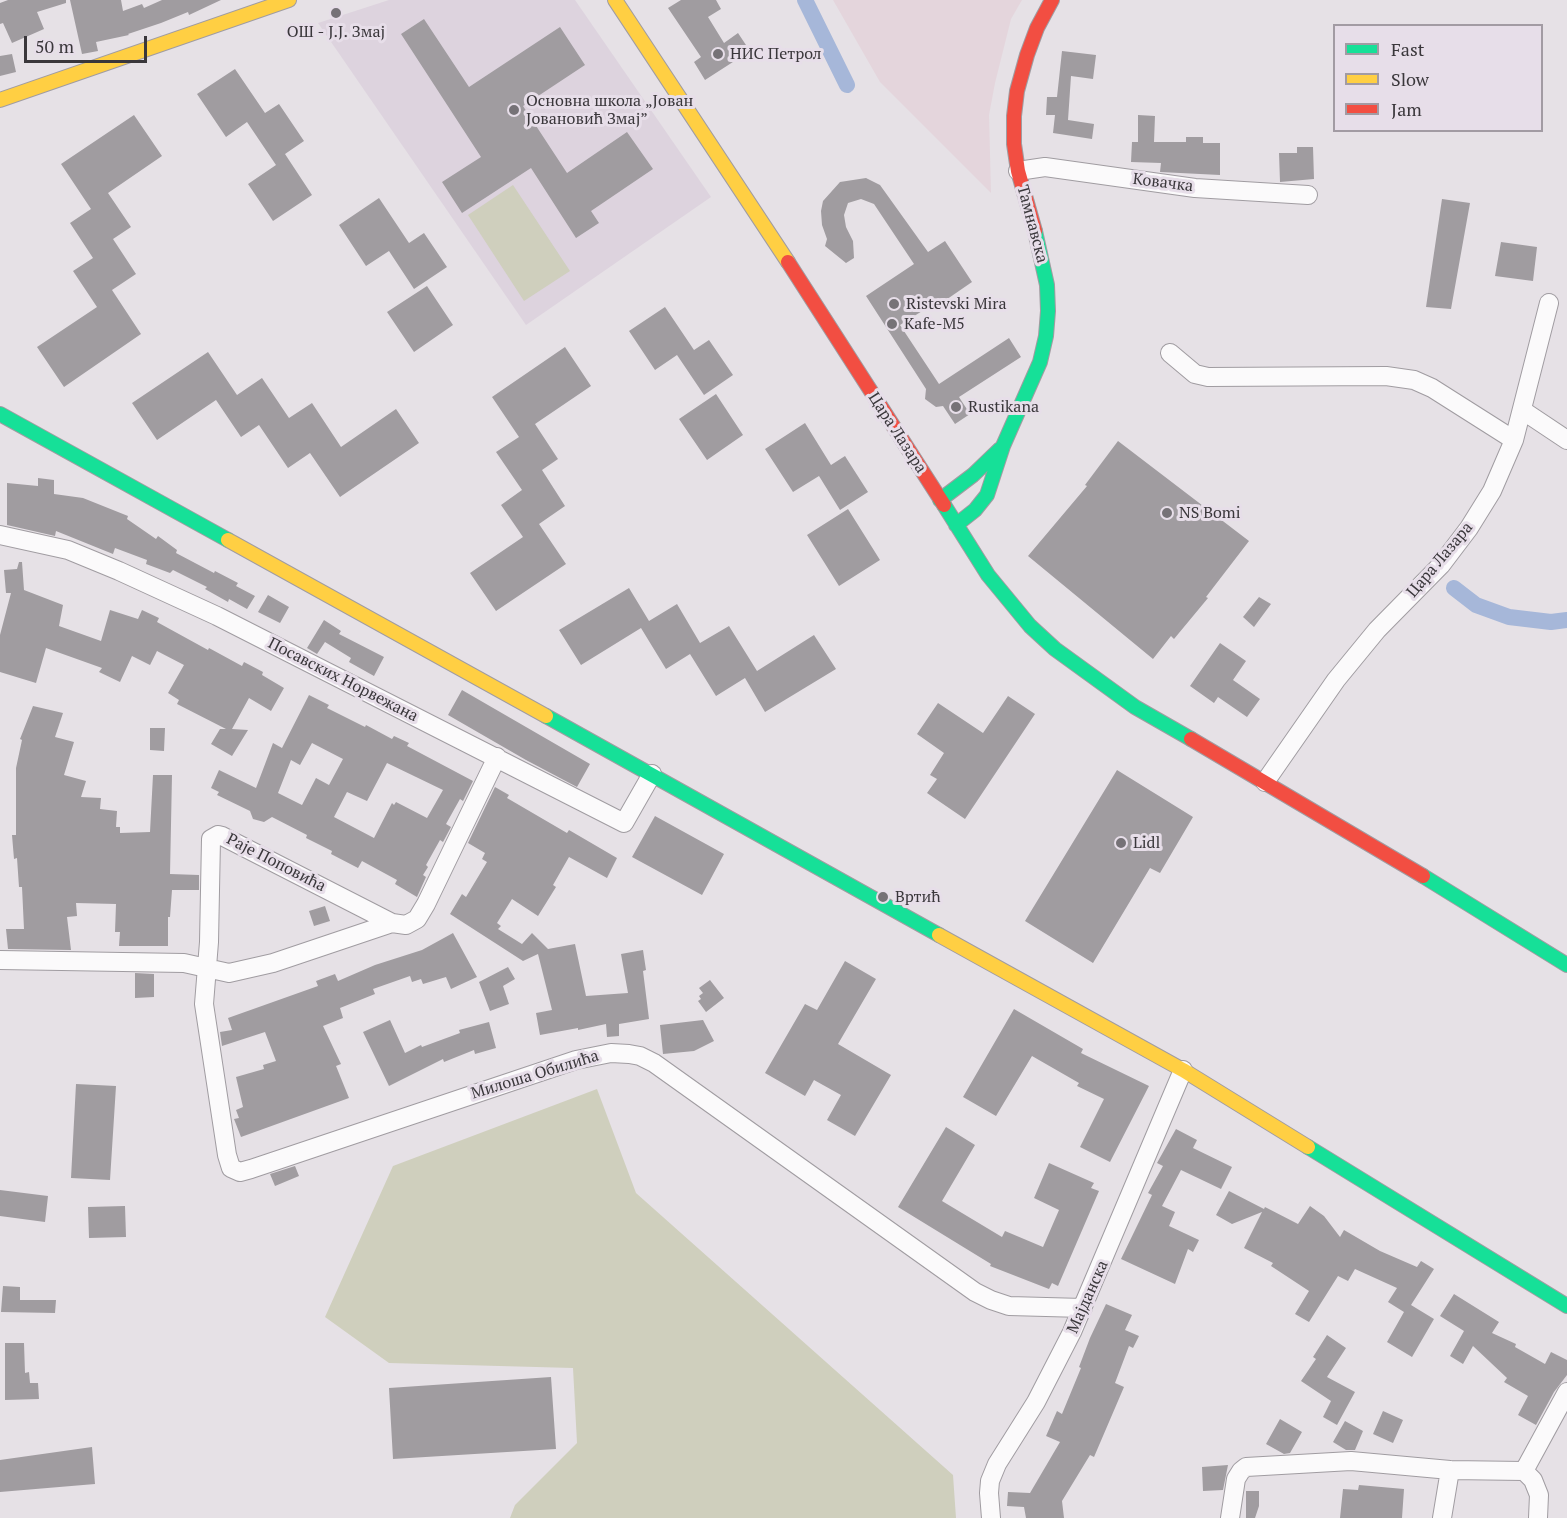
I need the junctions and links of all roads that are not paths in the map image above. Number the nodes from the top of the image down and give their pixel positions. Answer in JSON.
{"nodes":[{"id":1,"x":289,"y":0,"type":"edge"},
{"id":2,"x":615,"y":0,"type":"edge"},
{"id":3,"x":1052,"y":0,"type":"edge"},
{"id":4,"x":0,"y":100,"type":"edge"},
{"id":5,"x":1018,"y":171,"type":"junction"},
{"id":6,"x":1308,"y":195,"type":"dead end"},
{"id":7,"x":1549,"y":303,"type":"dead end"},
{"id":8,"x":1170,"y":353,"type":"dead end"},
{"id":9,"x":1522,"y":410,"type":"junction"},
{"id":10,"x":0,"y":414,"type":"edge"},
{"id":11,"x":1514,"y":440,"type":"junction"},
{"id":12,"x":1567,"y":440,"type":"edge"},
{"id":13,"x":1003,"y":446,"type":"junction"},
{"id":14,"x":940,"y":500,"type":"junction"},
{"id":15,"x":956,"y":525,"type":"junction"},
{"id":16,"x":0,"y":535,"type":"edge"},
{"id":17,"x":497,"y":758,"type":"junction"},
{"id":18,"x":652,"y":774,"type":"junction"},
{"id":19,"x":1264,"y":782,"type":"junction"},
{"id":20,"x":392,"y":923,"type":"junction"},
{"id":21,"x":0,"y":960,"type":"edge"},
{"id":22,"x":1567,"y":965,"type":"edge"},
{"id":23,"x":206,"y":969,"type":"junction"},
{"id":24,"x":1184,"y":1070,"type":"junction"},
{"id":25,"x":1567,"y":1306,"type":"edge"},
{"id":26,"x":1083,"y":1308,"type":"junction"},
{"id":27,"x":1567,"y":1392,"type":"edge"},
{"id":28,"x":1450,"y":1470,"type":"junction"},
{"id":29,"x":1524,"y":1471,"type":"junction"},
{"id":30,"x":991,"y":1518,"type":"edge"},
{"id":31,"x":1230,"y":1518,"type":"edge"},
{"id":32,"x":1442,"y":1518,"type":"edge"},
{"id":33,"x":1538,"y":1518,"type":"edge"}],
"edges":[{"from":1,"to":4,"type":"street"},
{"from":2,"to":14,"type":"street","name":"Цара Лазара"},
{"from":3,"to":5,"type":"street","name":"Тамнавска"},
{"from":5,"to":6,"type":"street","name":"Ковачка"},
{"from":5,"to":13,"type":"street","name":"Тамнавска"},
{"from":7,"to":9,"type":"street","name":"Цара Лазара"},
{"from":8,"to":11,"type":"street"},
{"from":9,"to":11,"type":"street","name":"Цара Лазара"},
{"from":9,"to":12,"type":"street"},
{"from":10,"to":18,"type":"street"},
{"from":11,"to":19,"type":"street","name":"Цара Лазара"},
{"from":13,"to":14,"type":"street"},
{"from":13,"to":15,"type":"street","name":"Тамнавска"},
{"from":14,"to":15,"type":"street","name":"Цара Лазара"},
{"from":15,"to":19,"type":"street","name":"Цара Лазара"},
{"from":16,"to":17,"type":"street","name":"Посавских Норвежана"},
{"from":17,"to":18,"type":"street","name":"Посавских Норвежана"},
{"from":17,"to":20,"type":"street"},
{"from":18,"to":24,"type":"street"},
{"from":19,"to":22,"type":"street","name":"Цара Лазара"},
{"from":20,"to":23,"type":"street"},
{"from":20,"to":23,"type":"street","name":"Раје Поповића"},
{"from":21,"to":23,"type":"street"},
{"from":23,"to":26,"type":"street","name":"Милоша Обилића"},
{"from":24,"to":25,"type":"street"},
{"from":24,"to":26,"type":"street","name":"Мајданска"},
{"from":26,"to":30,"type":"street","name":"Мајданска"},
{"from":27,"to":29,"type":"street"},
{"from":28,"to":29,"type":"street"},
{"from":28,"to":31,"type":"street"},
{"from":28,"to":32,"type":"street"},
{"from":29,"to":33,"type":"street"}]}
